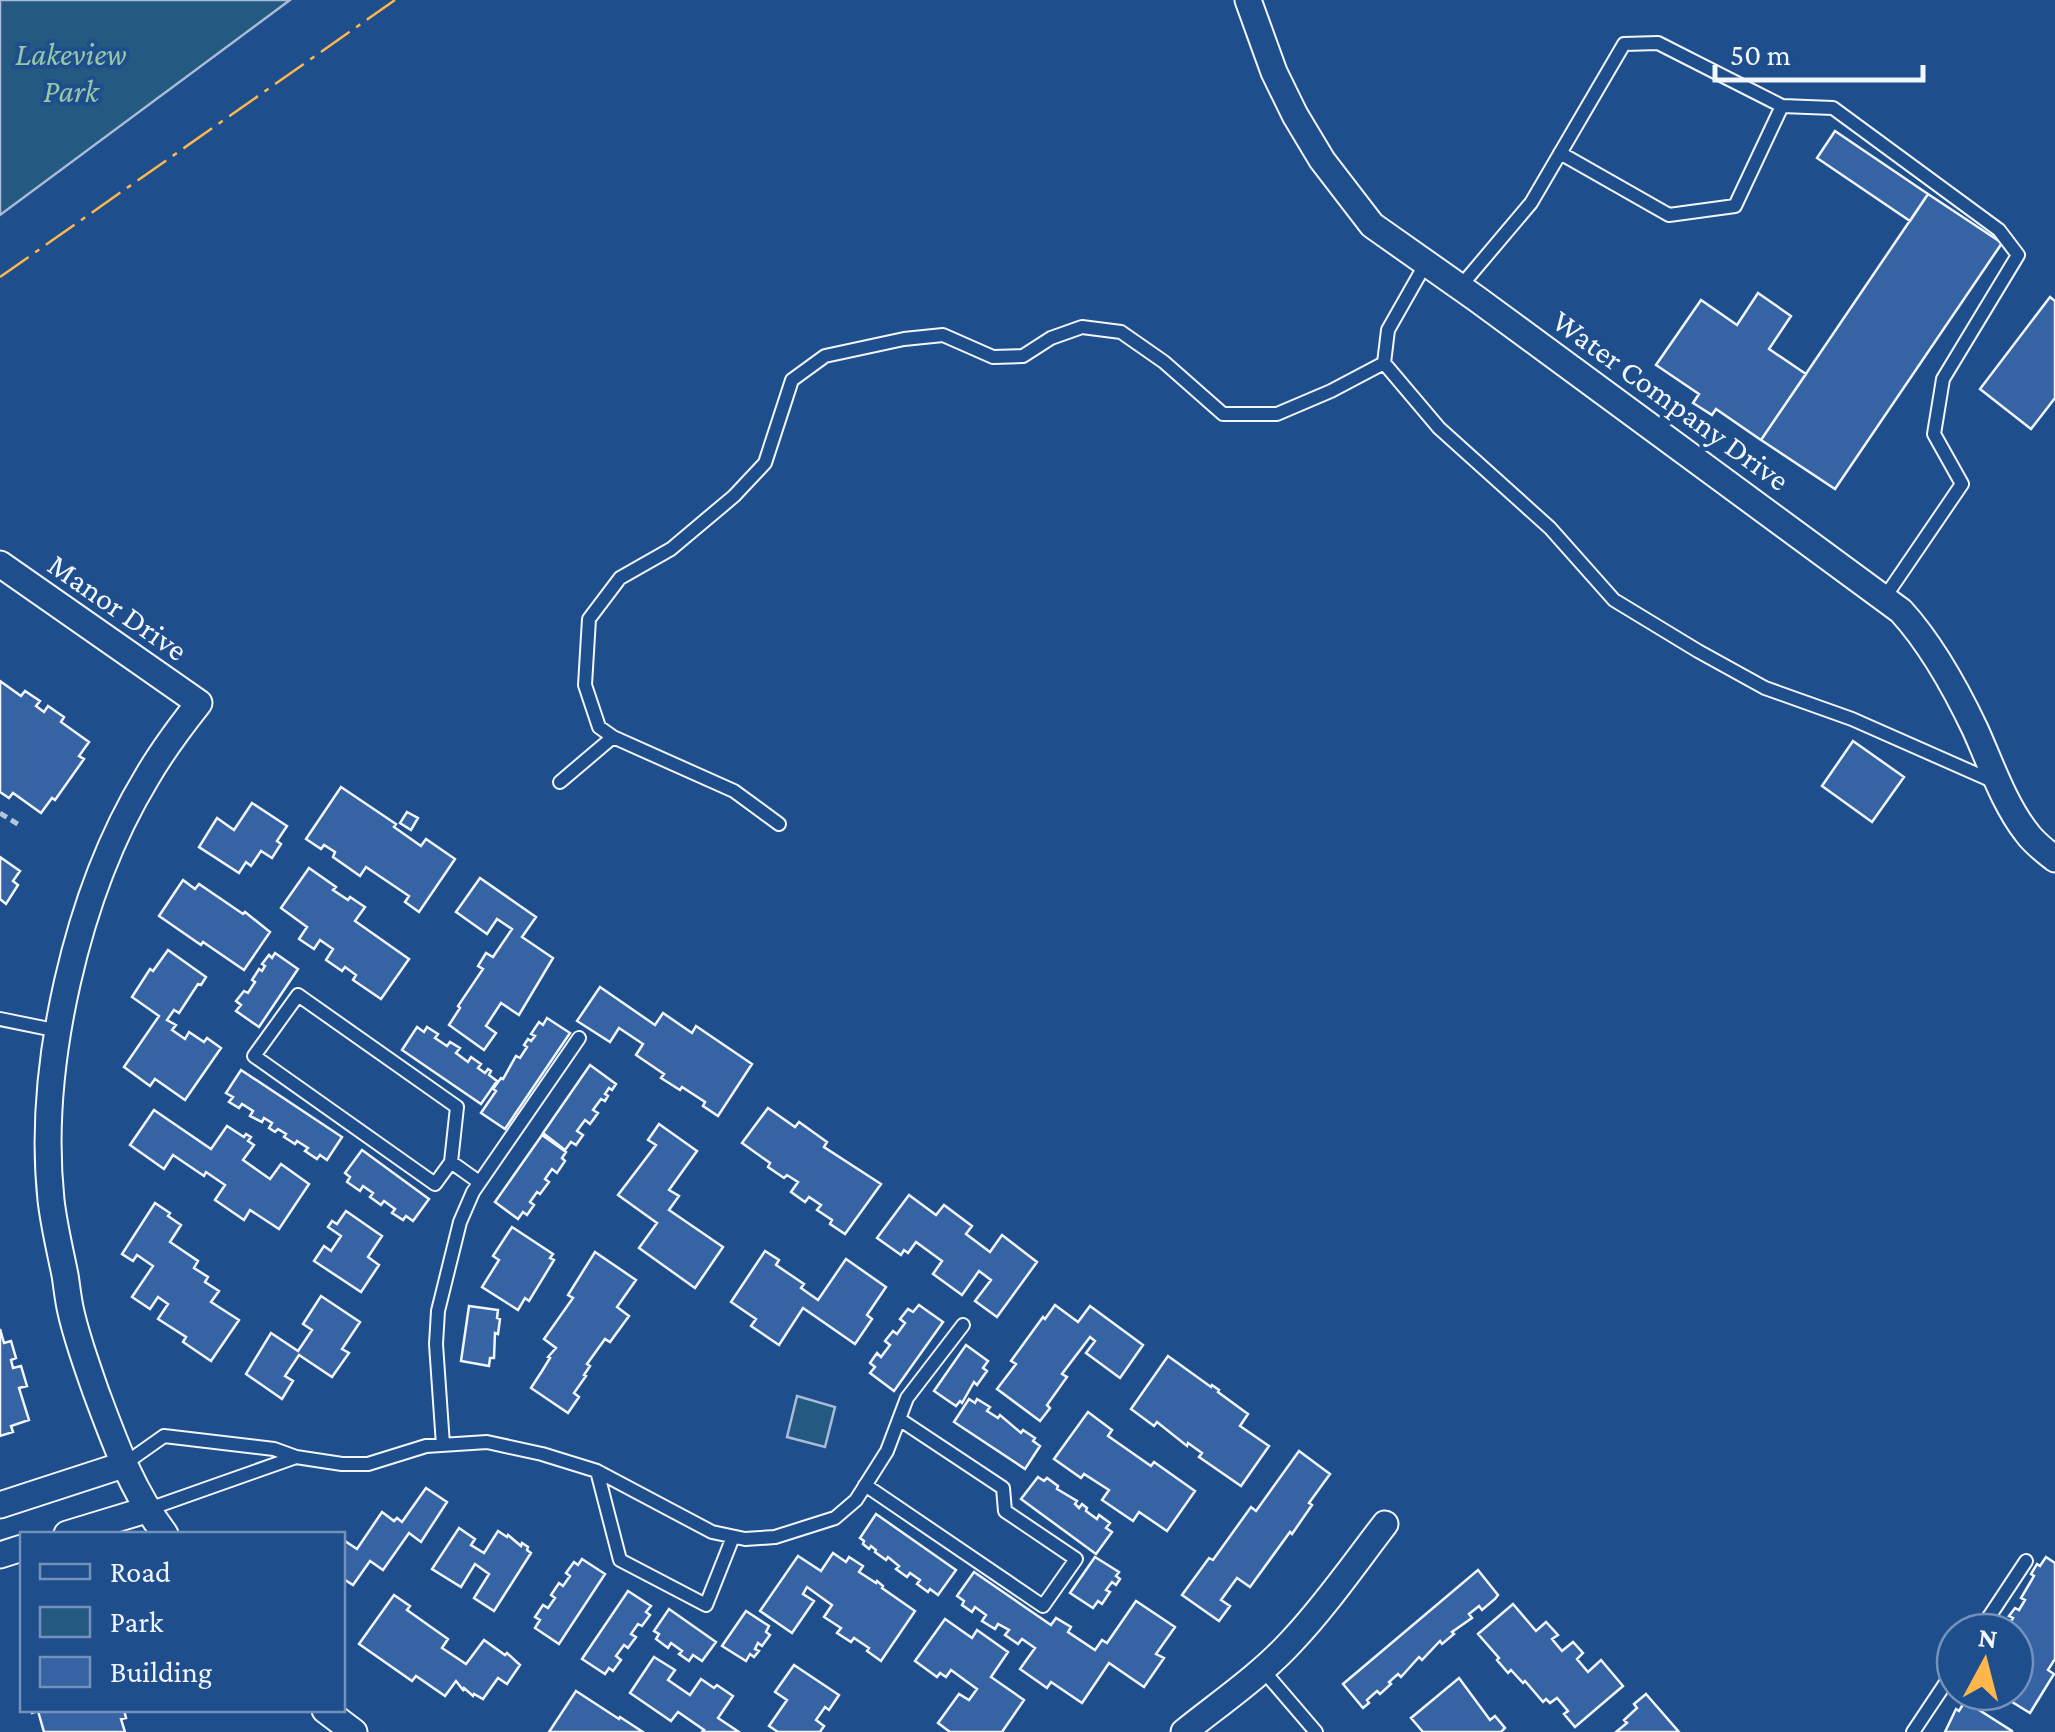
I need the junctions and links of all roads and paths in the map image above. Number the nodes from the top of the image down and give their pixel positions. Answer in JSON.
{"nodes":[{"id":1,"x":1248,"y":0,"type":"edge"},
{"id":2,"x":1782,"y":106,"type":"junction"},
{"id":3,"x":1560,"y":153,"type":"junction"},
{"id":4,"x":1426,"y":263,"type":"junction"},
{"id":5,"x":1460,"y":287,"type":"junction"},
{"id":6,"x":1384,"y":363,"type":"junction"},
{"id":7,"x":0,"y":564,"type":"edge"},
{"id":8,"x":1884,"y":597,"type":"junction"},
{"id":9,"x":613,"y":737,"type":"junction"},
{"id":10,"x":560,"y":782,"type":"dead end"},
{"id":11,"x":2000,"y":784,"type":"junction"},
{"id":12,"x":0,"y":813,"type":"edge"},
{"id":13,"x":779,"y":824,"type":"dead end"},
{"id":14,"x":19,"y":825,"type":"dead end"},
{"id":15,"x":2055,"y":859,"type":"edge"},
{"id":16,"x":0,"y":1019,"type":"edge"},
{"id":17,"x":59,"y":1031,"type":"junction"},
{"id":18,"x":579,"y":1038,"type":"dead end"},
{"id":19,"x":451,"y":1162,"type":"junction"},
{"id":20,"x":480,"y":1182,"type":"junction"},
{"id":21,"x":963,"y":1325,"type":"dead end"},
{"id":22,"x":899,"y":1419,"type":"junction"},
{"id":23,"x":443,"y":1445,"type":"junction"},
{"id":24,"x":296,"y":1458,"type":"junction"},
{"id":25,"x":123,"y":1465,"type":"junction"},
{"id":26,"x":596,"y":1471,"type":"junction"},
{"id":27,"x":865,"y":1485,"type":"junction"},
{"id":28,"x":0,"y":1505,"type":"edge"},
{"id":29,"x":146,"y":1510,"type":"junction"},
{"id":30,"x":1384,"y":1524,"type":"dead end"},
{"id":31,"x":74,"y":1532,"type":"edge"},
{"id":32,"x":163,"y":1532,"type":"edge"},
{"id":33,"x":733,"y":1536,"type":"junction"},
{"id":34,"x":2026,"y":1562,"type":"dead end"},
{"id":35,"x":1992,"y":1612,"type":"edge"},
{"id":36,"x":1262,"y":1669,"type":"junction"},
{"id":37,"x":1935,"y":1698,"type":"edge"},
{"id":38,"x":328,"y":1712,"type":"edge"},
{"id":39,"x":354,"y":1732,"type":"edge"},
{"id":40,"x":1184,"y":1732,"type":"edge"},
{"id":41,"x":1316,"y":1732,"type":"edge"},
{"id":42,"x":1913,"y":1732,"type":"edge"}],
"edges":[{"from":1,"to":4,"type":"street","name":"Water Company Drive"},
{"from":2,"to":3,"type":"lane"},
{"from":2,"to":3,"type":"lane"},
{"from":2,"to":8,"type":"lane"},
{"from":3,"to":5,"type":"lane"},
{"from":4,"to":5,"type":"street","name":"Water Company Drive"},
{"from":4,"to":6,"type":"lane"},
{"from":5,"to":8,"type":"street","name":"Water Company Drive"},
{"from":6,"to":9,"type":"lane"},
{"from":6,"to":11,"type":"lane"},
{"from":7,"to":17,"type":"street","name":"Manor Drive"},
{"from":8,"to":11,"type":"street","name":"Water Company Drive"},
{"from":9,"to":10,"type":"lane"},
{"from":9,"to":13,"type":"lane"},
{"from":11,"to":15,"type":"street","name":"Water Company Drive"},
{"from":12,"to":14,"type":"path"},
{"from":16,"to":17,"type":"lane"},
{"from":17,"to":25,"type":"street"},
{"from":18,"to":20,"type":"lane"},
{"from":19,"to":19,"type":"lane"},
{"from":19,"to":20,"type":"lane"},
{"from":20,"to":23,"type":"lane"},
{"from":21,"to":22,"type":"lane"},
{"from":22,"to":27,"type":"lane"},
{"from":22,"to":27,"type":"lane"},
{"from":23,"to":24,"type":"lane"},
{"from":23,"to":26,"type":"lane"},
{"from":24,"to":25,"type":"lane"},
{"from":24,"to":29,"type":"lane"},
{"from":25,"to":28,"type":"street"},
{"from":25,"to":29,"type":"street"},
{"from":26,"to":33,"type":"lane"},
{"from":26,"to":33,"type":"lane"},
{"from":27,"to":33,"type":"lane"},
{"from":29,"to":31,"type":"street"},
{"from":29,"to":32,"type":"street"},
{"from":30,"to":36,"type":"street"},
{"from":34,"to":35,"type":"lane"},
{"from":36,"to":40,"type":"street"},
{"from":36,"to":41,"type":"lane"},
{"from":37,"to":42,"type":"lane"},
{"from":38,"to":39,"type":"street"}]}
